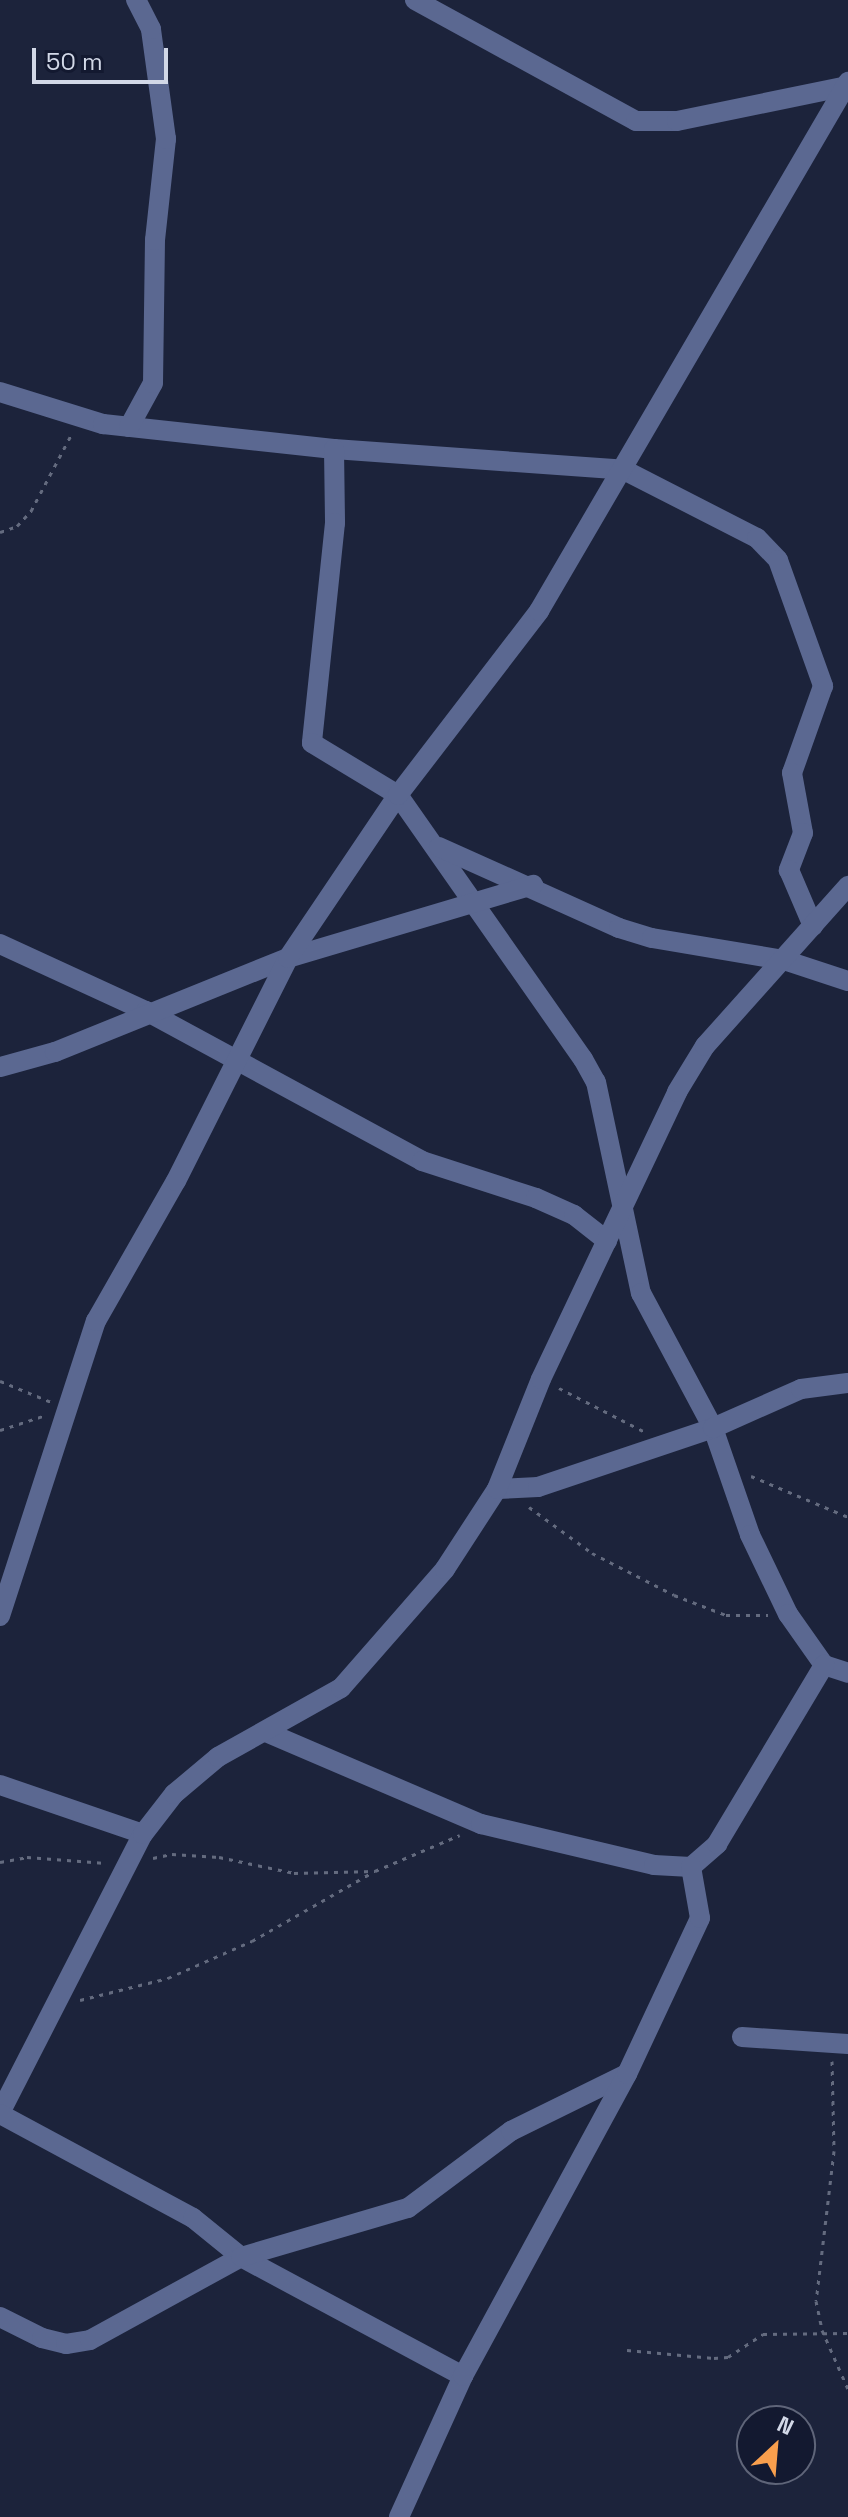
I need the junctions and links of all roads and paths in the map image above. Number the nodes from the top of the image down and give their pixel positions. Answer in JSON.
{"nodes":[{"id":1,"x":136,"y":0,"type":"edge"},
{"id":2,"x":415,"y":0,"type":"edge"},
{"id":3,"x":847,"y":85,"type":"edge"},
{"id":4,"x":0,"y":392,"type":"edge"},
{"id":5,"x":81,"y":417,"type":"junction"},
{"id":6,"x":129,"y":427,"type":"junction"},
{"id":7,"x":334,"y":449,"type":"junction"},
{"id":8,"x":624,"y":470,"type":"junction"},
{"id":9,"x":0,"y":532,"type":"edge"},
{"id":10,"x":398,"y":795,"type":"junction"},
{"id":11,"x":439,"y":847,"type":"junction"},
{"id":12,"x":533,"y":885,"type":"junction"},
{"id":13,"x":848,"y":886,"type":"edge"},
{"id":14,"x":473,"y":901,"type":"junction"},
{"id":15,"x":813,"y":926,"type":"junction"},
{"id":16,"x":0,"y":944,"type":"edge"},
{"id":17,"x":288,"y":958,"type":"junction"},
{"id":18,"x":784,"y":960,"type":"junction"},
{"id":19,"x":848,"y":981,"type":"edge"},
{"id":20,"x":146,"y":1011,"type":"junction"},
{"id":21,"x":237,"y":1062,"type":"junction"},
{"id":22,"x":0,"y":1067,"type":"edge"},
{"id":23,"x":625,"y":1203,"type":"junction"},
{"id":24,"x":607,"y":1241,"type":"junction"},
{"id":25,"x":0,"y":1381,"type":"edge"},
{"id":26,"x":848,"y":1383,"type":"edge"},
{"id":27,"x":67,"y":1408,"type":"junction"},
{"id":28,"x":713,"y":1428,"type":"junction"},
{"id":29,"x":0,"y":1430,"type":"edge"},
{"id":30,"x":507,"y":1490,"type":"junction"},
{"id":31,"x":788,"y":1614,"type":"junction"},
{"id":32,"x":0,"y":1616,"type":"edge"},
{"id":33,"x":824,"y":1665,"type":"junction"},
{"id":34,"x":848,"y":1673,"type":"edge"},
{"id":35,"x":266,"y":1732,"type":"junction"},
{"id":36,"x":0,"y":1785,"type":"edge"},
{"id":37,"x":481,"y":1824,"type":"junction"},
{"id":38,"x":143,"y":1834,"type":"junction"},
{"id":39,"x":0,"y":1862,"type":"edge"},
{"id":40,"x":127,"y":1865,"type":"junction"},
{"id":41,"x":691,"y":1867,"type":"junction"},
{"id":42,"x":375,"y":1871,"type":"junction"},
{"id":43,"x":56,"y":2006,"type":"junction"},
{"id":44,"x":742,"y":2037,"type":"dead end"},
{"id":45,"x":839,"y":2043,"type":"edge"},
{"id":46,"x":627,"y":2074,"type":"junction"},
{"id":47,"x":0,"y":2114,"type":"edge"},
{"id":48,"x":241,"y":2257,"type":"junction"},
{"id":49,"x":0,"y":2317,"type":"edge"},
{"id":50,"x":822,"y":2330,"type":"junction"},
{"id":51,"x":848,"y":2333,"type":"edge"},
{"id":52,"x":627,"y":2350,"type":"dead end"},
{"id":53,"x":463,"y":2376,"type":"junction"},
{"id":54,"x":848,"y":2389,"type":"edge"},
{"id":55,"x":399,"y":2517,"type":"edge"}],
"edges":[{"from":1,"to":6,"type":"street"},
{"from":2,"to":3,"type":"street"},
{"from":3,"to":8,"type":"street"},
{"from":4,"to":5,"type":"street"},
{"from":5,"to":6,"type":"street"},
{"from":5,"to":9,"type":"path"},
{"from":6,"to":7,"type":"street"},
{"from":7,"to":8,"type":"street"},
{"from":7,"to":10,"type":"street"},
{"from":8,"to":10,"type":"street"},
{"from":8,"to":15,"type":"street"},
{"from":10,"to":11,"type":"street"},
{"from":10,"to":17,"type":"street"},
{"from":11,"to":12,"type":"street"},
{"from":11,"to":14,"type":"street"},
{"from":12,"to":14,"type":"street"},
{"from":12,"to":18,"type":"street"},
{"from":13,"to":15,"type":"street"},
{"from":14,"to":17,"type":"street"},
{"from":14,"to":23,"type":"street"},
{"from":15,"to":18,"type":"street"},
{"from":16,"to":20,"type":"street"},
{"from":17,"to":20,"type":"street"},
{"from":17,"to":21,"type":"street"},
{"from":18,"to":19,"type":"street"},
{"from":18,"to":23,"type":"street"},
{"from":20,"to":21,"type":"street"},
{"from":20,"to":22,"type":"street"},
{"from":21,"to":24,"type":"street"},
{"from":21,"to":27,"type":"street"},
{"from":23,"to":24,"type":"street"},
{"from":23,"to":28,"type":"street"},
{"from":24,"to":30,"type":"street"},
{"from":25,"to":27,"type":"path"},
{"from":26,"to":28,"type":"street"},
{"from":27,"to":29,"type":"path"},
{"from":27,"to":32,"type":"street"},
{"from":28,"to":30,"type":"street"},
{"from":28,"to":31,"type":"street"},
{"from":30,"to":31,"type":"path"},
{"from":30,"to":35,"type":"street"},
{"from":31,"to":33,"type":"street"},
{"from":33,"to":34,"type":"street"},
{"from":33,"to":41,"type":"street"},
{"from":35,"to":37,"type":"street"},
{"from":35,"to":38,"type":"street"},
{"from":36,"to":38,"type":"street"},
{"from":37,"to":41,"type":"street"},
{"from":37,"to":42,"type":"path"},
{"from":38,"to":40,"type":"street"},
{"from":39,"to":40,"type":"path"},
{"from":40,"to":42,"type":"path"},
{"from":40,"to":43,"type":"street"},
{"from":41,"to":46,"type":"street"},
{"from":42,"to":43,"type":"path"},
{"from":43,"to":47,"type":"street"},
{"from":44,"to":45,"type":"street"},
{"from":45,"to":50,"type":"path"},
{"from":46,"to":48,"type":"street"},
{"from":46,"to":53,"type":"street"},
{"from":47,"to":48,"type":"street"},
{"from":48,"to":49,"type":"street"},
{"from":48,"to":53,"type":"street"},
{"from":50,"to":51,"type":"path"},
{"from":50,"to":52,"type":"path"},
{"from":50,"to":54,"type":"path"},
{"from":53,"to":55,"type":"street"}]}
